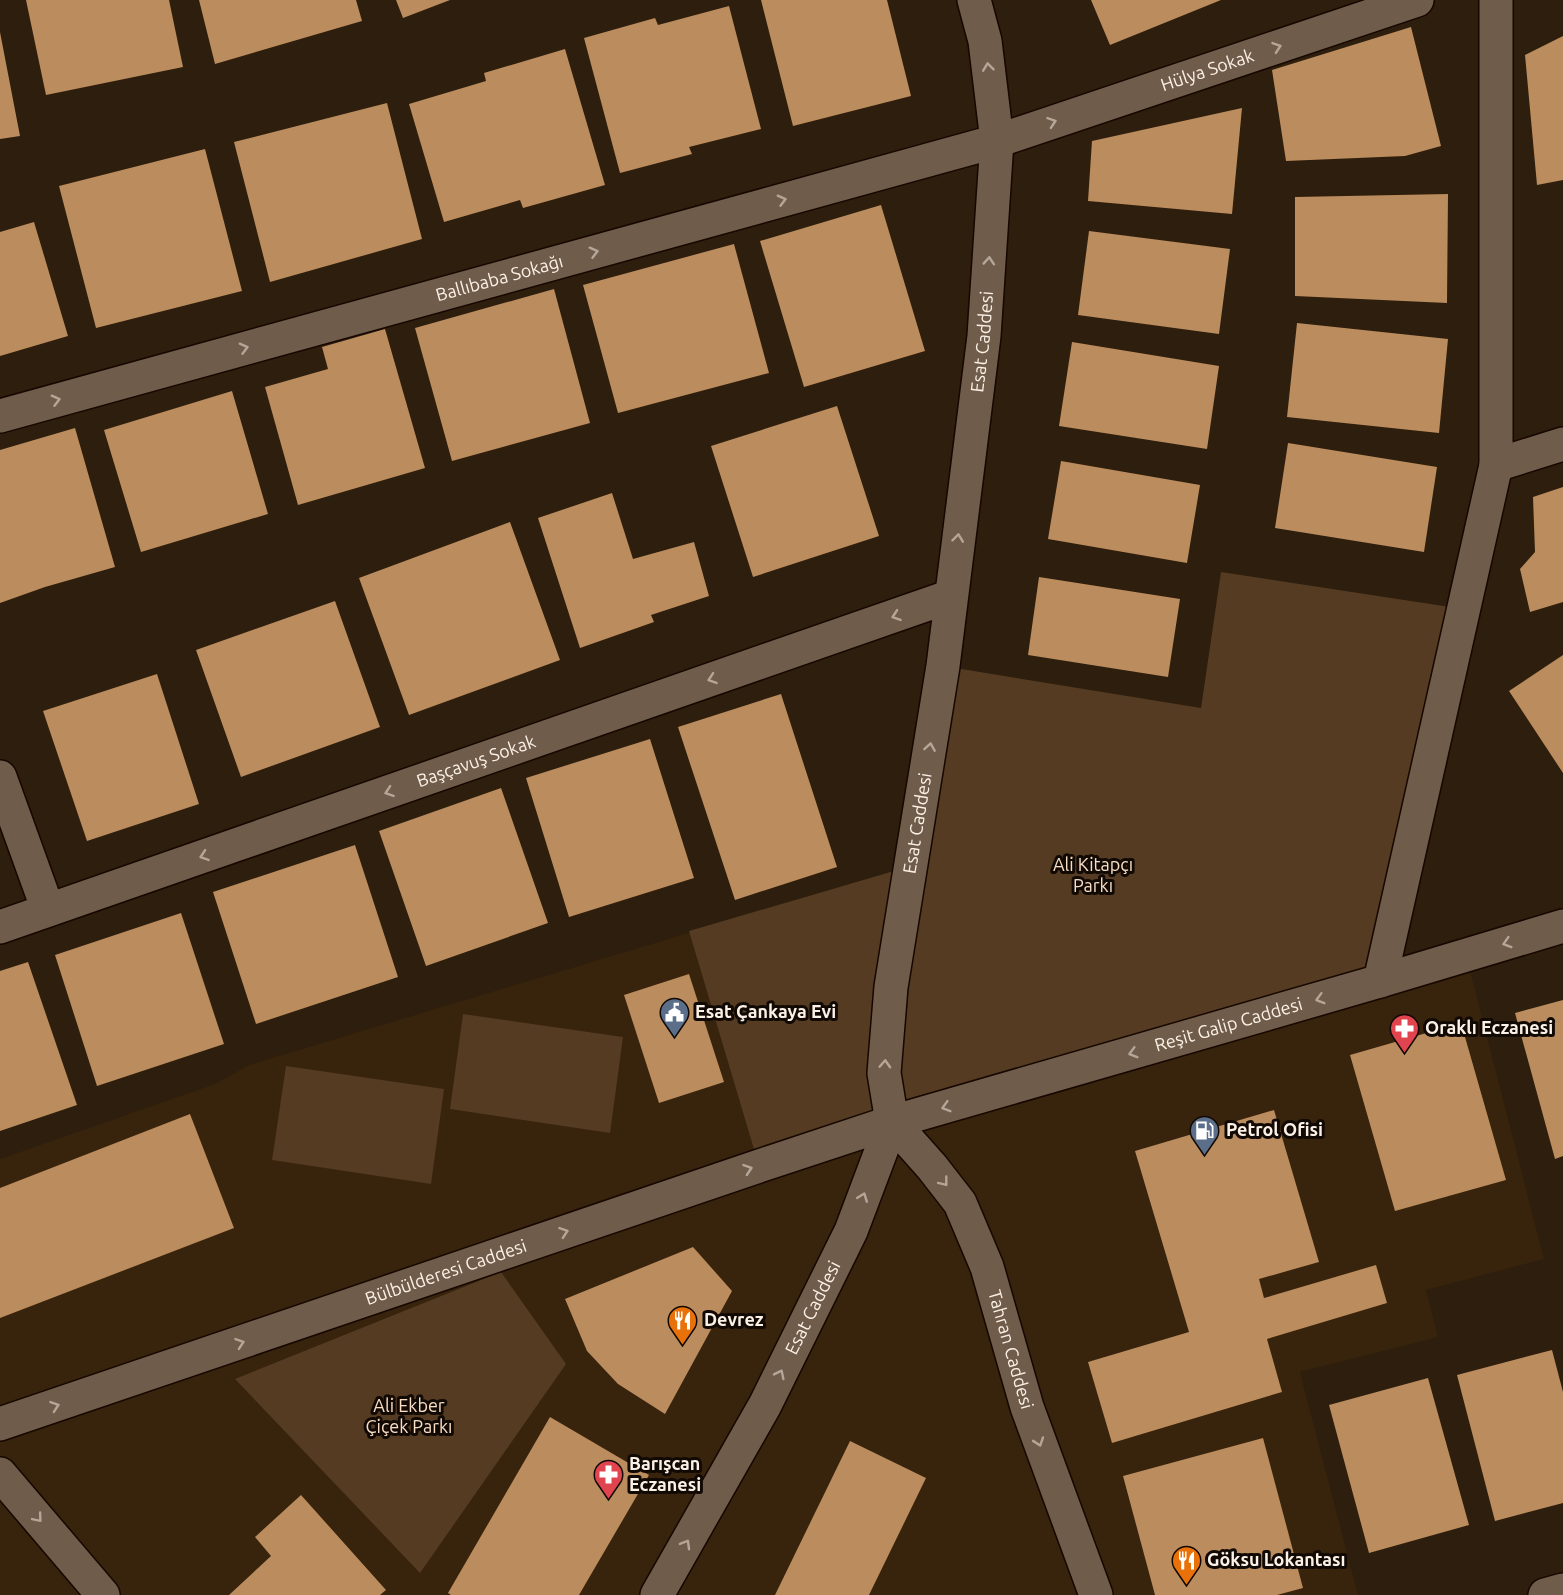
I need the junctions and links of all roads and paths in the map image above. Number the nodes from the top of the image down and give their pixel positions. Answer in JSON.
{"nodes":[{"id":1,"x":974,"y":0,"type":"edge"},
{"id":2,"x":1417,"y":0,"type":"edge"},
{"id":3,"x":1496,"y":0,"type":"edge"},
{"id":4,"x":997,"y":141,"type":"junction"},
{"id":5,"x":0,"y":416,"type":"edge"},
{"id":6,"x":1563,"y":444,"type":"edge"},
{"id":7,"x":1497,"y":465,"type":"junction"},
{"id":8,"x":951,"y":596,"type":"junction"},
{"id":9,"x":0,"y":777,"type":"edge"},
{"id":10,"x":48,"y":910,"type":"junction"},
{"id":11,"x":1563,"y":926,"type":"edge"},
{"id":12,"x":0,"y":927,"type":"edge"},
{"id":13,"x":1380,"y":981,"type":"junction"},
{"id":14,"x":892,"y":1122,"type":"junction"},
{"id":15,"x":0,"y":1424,"type":"edge"},
{"id":16,"x":0,"y":1474,"type":"edge"},
{"id":17,"x":1563,"y":1590,"type":"edge"},
{"id":18,"x":103,"y":1595,"type":"edge"},
{"id":19,"x":657,"y":1595,"type":"edge"},
{"id":20,"x":1095,"y":1595,"type":"edge"},
{"id":21,"x":1545,"y":1595,"type":"edge"}],
"edges":[{"from":4,"to":1,"type":"street","name":"Esat Caddesi","one_way":true},
{"from":4,"to":2,"type":"street","name":"Hülya Sokak","one_way":true},
{"from":3,"to":7,"type":"street"},
{"from":5,"to":4,"type":"street","name":"Ballıbaba Sokağı","one_way":true},
{"from":8,"to":4,"type":"street","name":"Esat Caddesi","one_way":true},
{"from":6,"to":7,"type":"street"},
{"from":7,"to":13,"type":"street"},
{"from":8,"to":10,"type":"street","name":"Başçavuş Sokak","one_way":true},
{"from":14,"to":8,"type":"street","name":"Esat Caddesi","one_way":true},
{"from":9,"to":10,"type":"street"},
{"from":10,"to":12,"type":"street","name":"Başçavuş Sokak"},
{"from":11,"to":13,"type":"street","name":"Reşit Galip Caddesi","one_way":true},
{"from":13,"to":14,"type":"street","name":"Reşit Galip Caddesi","one_way":true},
{"from":15,"to":14,"type":"street","name":"Bülbülderesi Caddesi","one_way":true},
{"from":19,"to":14,"type":"street","name":"Esat Caddesi","one_way":true},
{"from":14,"to":20,"type":"street","name":"Tahran Caddesi","one_way":true},
{"from":16,"to":18,"type":"street","one_way":true},
{"from":17,"to":21,"type":"street"}]}
